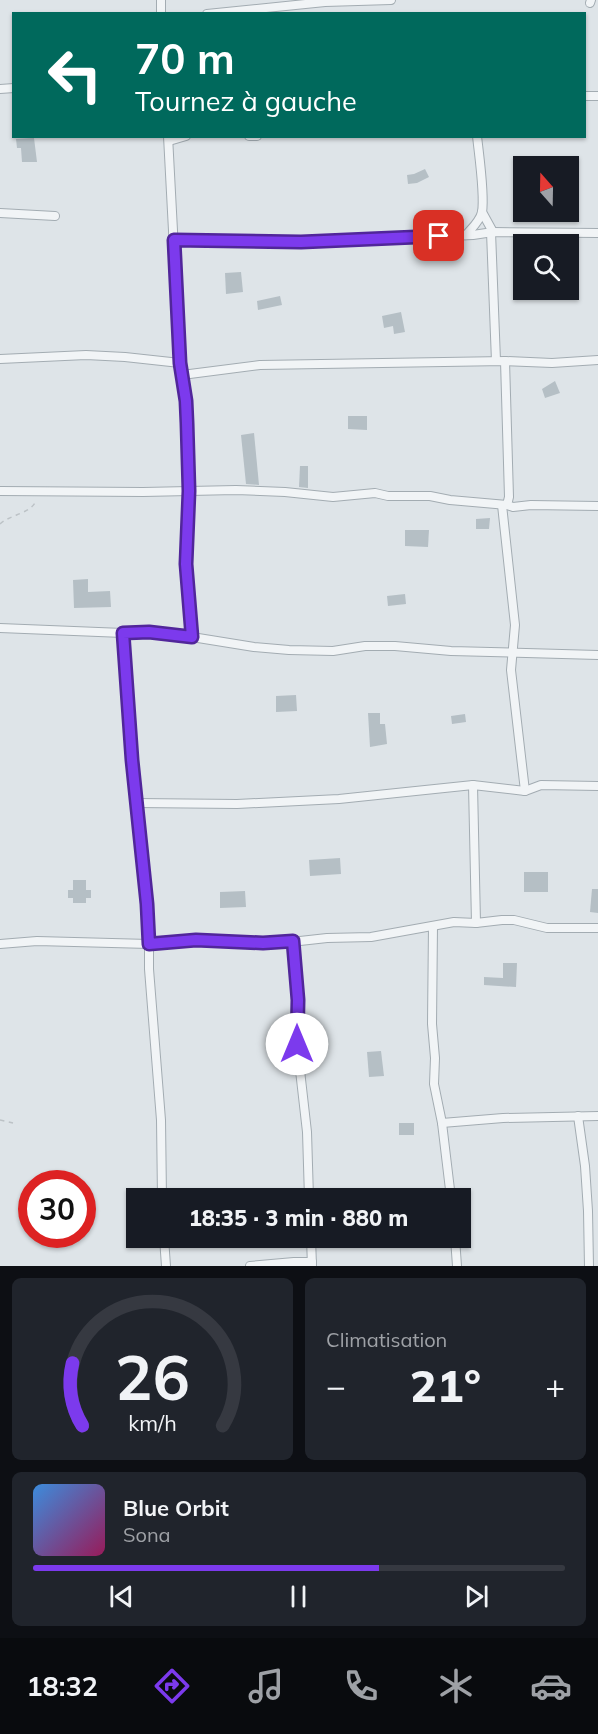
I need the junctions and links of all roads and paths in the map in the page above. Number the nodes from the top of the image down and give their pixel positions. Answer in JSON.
{"nodes":[{"id":1,"x":391,"y":0,"type":"edge"},
{"id":2,"x":226,"y":12,"type":"edge"},
{"id":3,"x":477,"y":138,"type":"edge"},
{"id":4,"x":169,"y":139,"type":"edge"},
{"id":5,"x":482,"y":212,"type":"junction"},
{"id":6,"x":0,"y":213,"type":"edge"},
{"id":7,"x":55,"y":216,"type":"dead end"},
{"id":8,"x":492,"y":232,"type":"junction"},
{"id":9,"x":598,"y":233,"type":"edge"},
{"id":10,"x":466,"y":235,"type":"junction"},
{"id":11,"x":174,"y":240,"type":"junction"},
{"id":12,"x":0,"y":359,"type":"edge"},
{"id":13,"x":598,"y":360,"type":"edge"},
{"id":14,"x":501,"y":361,"type":"junction"},
{"id":15,"x":180,"y":363,"type":"junction"},
{"id":16,"x":182,"y":375,"type":"junction"},
{"id":17,"x":0,"y":491,"type":"edge"},
{"id":18,"x":38,"y":491,"type":"junction"},
{"id":19,"x":189,"y":491,"type":"junction"},
{"id":20,"x":505,"y":505,"type":"junction"},
{"id":21,"x":598,"y":506,"type":"edge"},
{"id":22,"x":0,"y":524,"type":"edge"},
{"id":23,"x":0,"y":628,"type":"edge"},
{"id":24,"x":123,"y":633,"type":"junction"},
{"id":25,"x":192,"y":637,"type":"junction"},
{"id":26,"x":513,"y":652,"type":"junction"},
{"id":27,"x":598,"y":655,"type":"edge"},
{"id":28,"x":473,"y":785,"type":"junction"},
{"id":29,"x":598,"y":786,"type":"edge"},
{"id":30,"x":525,"y":791,"type":"junction"},
{"id":31,"x":136,"y":803,"type":"junction"},
{"id":32,"x":476,"y":923,"type":"junction"},
{"id":33,"x":433,"y":926,"type":"junction"},
{"id":34,"x":598,"y":928,"type":"edge"},
{"id":35,"x":293,"y":941,"type":"junction"},
{"id":36,"x":0,"y":944,"type":"edge"},
{"id":37,"x":149,"y":944,"type":"junction"},
{"id":38,"x":578,"y":1116,"type":"junction"},
{"id":39,"x":598,"y":1116,"type":"edge"},
{"id":40,"x":0,"y":1120,"type":"edge"},
{"id":41,"x":13,"y":1123,"type":"dead end"},
{"id":42,"x":441,"y":1123,"type":"junction"},
{"id":43,"x":162,"y":1188,"type":"edge"},
{"id":44,"x":309,"y":1188,"type":"edge"},
{"id":45,"x":450,"y":1188,"type":"edge"},
{"id":46,"x":165,"y":1248,"type":"edge"},
{"id":47,"x":311,"y":1248,"type":"edge"},
{"id":48,"x":456,"y":1248,"type":"edge"},
{"id":49,"x":312,"y":1264,"type":"edge"},
{"id":50,"x":166,"y":1266,"type":"edge"},
{"id":51,"x":250,"y":1266,"type":"edge"},
{"id":52,"x":457,"y":1266,"type":"edge"},
{"id":53,"x":589,"y":1266,"type":"edge"}],
"edges":[{"from":1,"to":2,"type":"street"},
{"from":3,"to":5,"type":"street"},
{"from":4,"to":11,"type":"street"},
{"from":5,"to":8,"type":"street"},
{"from":5,"to":10,"type":"street"},
{"from":6,"to":7,"type":"street"},
{"from":8,"to":9,"type":"street"},
{"from":8,"to":10,"type":"street"},
{"from":8,"to":14,"type":"street"},
{"from":10,"to":11,"type":"street"},
{"from":11,"to":15,"type":"street"},
{"from":12,"to":15,"type":"street"},
{"from":13,"to":14,"type":"street"},
{"from":14,"to":16,"type":"street"},
{"from":14,"to":20,"type":"street"},
{"from":15,"to":16,"type":"street"},
{"from":16,"to":19,"type":"street"},
{"from":17,"to":18,"type":"street"},
{"from":18,"to":19,"type":"street"},
{"from":18,"to":22,"type":"path"},
{"from":19,"to":20,"type":"street"},
{"from":19,"to":25,"type":"street"},
{"from":20,"to":21,"type":"street"},
{"from":20,"to":26,"type":"street"},
{"from":23,"to":24,"type":"street"},
{"from":24,"to":25,"type":"street"},
{"from":24,"to":31,"type":"street"},
{"from":25,"to":26,"type":"street"},
{"from":26,"to":27,"type":"street"},
{"from":26,"to":30,"type":"street"},
{"from":28,"to":30,"type":"street"},
{"from":28,"to":31,"type":"street"},
{"from":28,"to":32,"type":"street"},
{"from":29,"to":30,"type":"street"},
{"from":31,"to":37,"type":"street"},
{"from":32,"to":33,"type":"street"},
{"from":32,"to":34,"type":"street"},
{"from":33,"to":35,"type":"street"},
{"from":33,"to":42,"type":"street"},
{"from":35,"to":37,"type":"street"},
{"from":35,"to":44,"type":"street"},
{"from":36,"to":37,"type":"street"},
{"from":37,"to":43,"type":"street"},
{"from":38,"to":39,"type":"street"},
{"from":38,"to":42,"type":"street"},
{"from":38,"to":53,"type":"street"},
{"from":40,"to":41,"type":"path"},
{"from":42,"to":45,"type":"street"},
{"from":46,"to":50,"type":"street"},
{"from":47,"to":49,"type":"street"},
{"from":48,"to":52,"type":"street"},
{"from":49,"to":51,"type":"street"}]}
